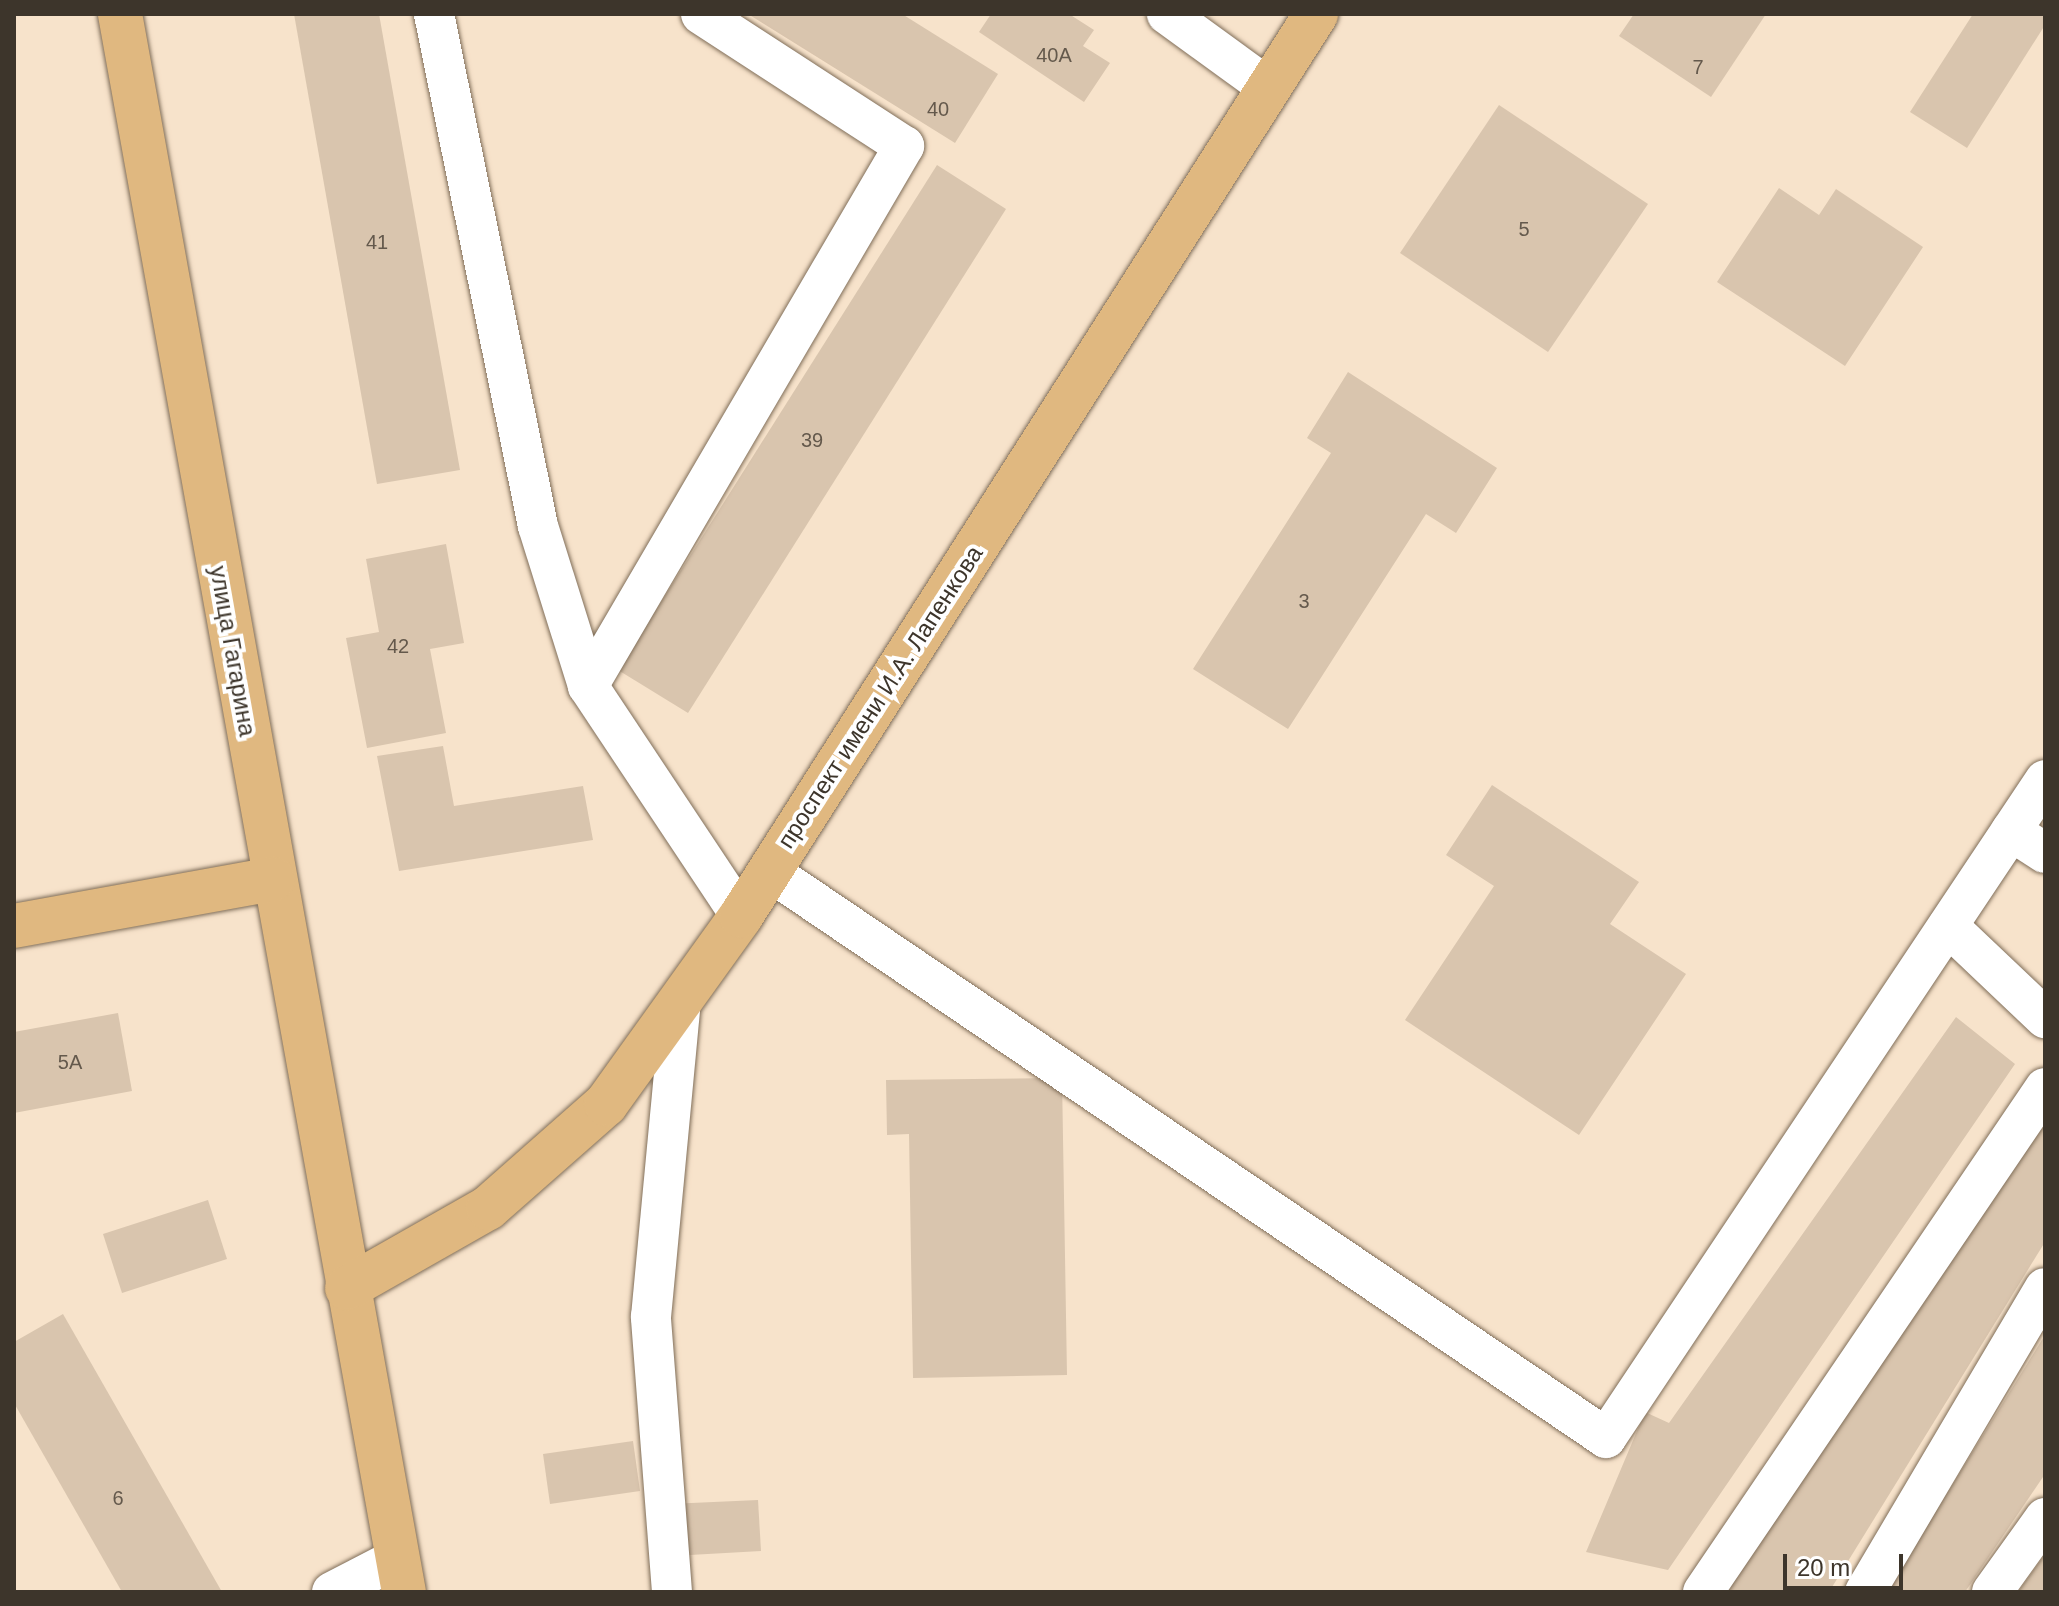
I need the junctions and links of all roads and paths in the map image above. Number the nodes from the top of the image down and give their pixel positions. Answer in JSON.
{"nodes":[{"id":1,"x":120,"y":14,"type":"edge"},
{"id":2,"x":434,"y":14,"type":"edge"},
{"id":3,"x":701,"y":14,"type":"edge"},
{"id":4,"x":1167,"y":14,"type":"edge"},
{"id":5,"x":1316,"y":14,"type":"edge"},
{"id":6,"x":1269,"y":88,"type":"junction"},
{"id":7,"x":588,"y":686,"type":"junction"},
{"id":8,"x":2045,"y":780,"type":"edge"},
{"id":9,"x":2011,"y":831,"type":"junction"},
{"id":10,"x":2045,"y":853,"type":"edge"},
{"id":11,"x":769,"y":871,"type":"junction"},
{"id":12,"x":273,"y":879,"type":"junction"},
{"id":13,"x":741,"y":916,"type":"junction"},
{"id":14,"x":14,"y":926,"type":"edge"},
{"id":15,"x":1948,"y":926,"type":"junction"},
{"id":16,"x":681,"y":1001,"type":"junction"},
{"id":17,"x":2045,"y":1018,"type":"edge"},
{"id":18,"x":2045,"y":1088,"type":"edge"},
{"id":19,"x":347,"y":1288,"type":"junction"},
{"id":20,"x":2045,"y":1288,"type":"edge"},
{"id":21,"x":2045,"y":1518,"type":"edge"},
{"id":22,"x":401,"y":1575,"type":"edge"},
{"id":23,"x":332,"y":1592,"type":"edge"},
{"id":24,"x":672,"y":1592,"type":"edge"},
{"id":25,"x":1703,"y":1592,"type":"edge"},
{"id":26,"x":1865,"y":1592,"type":"edge"},
{"id":27,"x":1992,"y":1592,"type":"edge"}],
"edges":[{"from":1,"to":12,"type":"main road","name":"улица Гагарина"},
{"from":2,"to":7,"type":"street"},
{"from":3,"to":7,"type":"street"},
{"from":4,"to":6,"type":"street"},
{"from":5,"to":6,"type":"main road","name":"проспект имени И.А. Лапенкова"},
{"from":6,"to":11,"type":"main road","name":"проспект имени И.А. Лапенкова"},
{"from":7,"to":13,"type":"street"},
{"from":8,"to":9,"type":"street"},
{"from":9,"to":10,"type":"street"},
{"from":9,"to":15,"type":"street"},
{"from":11,"to":13,"type":"main road","name":"проспект имени И.А. Лапенкова"},
{"from":11,"to":15,"type":"street"},
{"from":12,"to":14,"type":"main road"},
{"from":12,"to":19,"type":"main road","name":"улица Гагарина"},
{"from":13,"to":16,"type":"main road","name":"проспект имени И.А. Лапенкова"},
{"from":15,"to":17,"type":"street"},
{"from":16,"to":19,"type":"main road","name":"проспект имени И.А. Лапенкова"},
{"from":16,"to":24,"type":"street"},
{"from":18,"to":25,"type":"street"},
{"from":19,"to":22,"type":"main road","name":"улица Гагарина"},
{"from":20,"to":26,"type":"street"},
{"from":21,"to":27,"type":"street"},
{"from":22,"to":23,"type":"street"}]}
